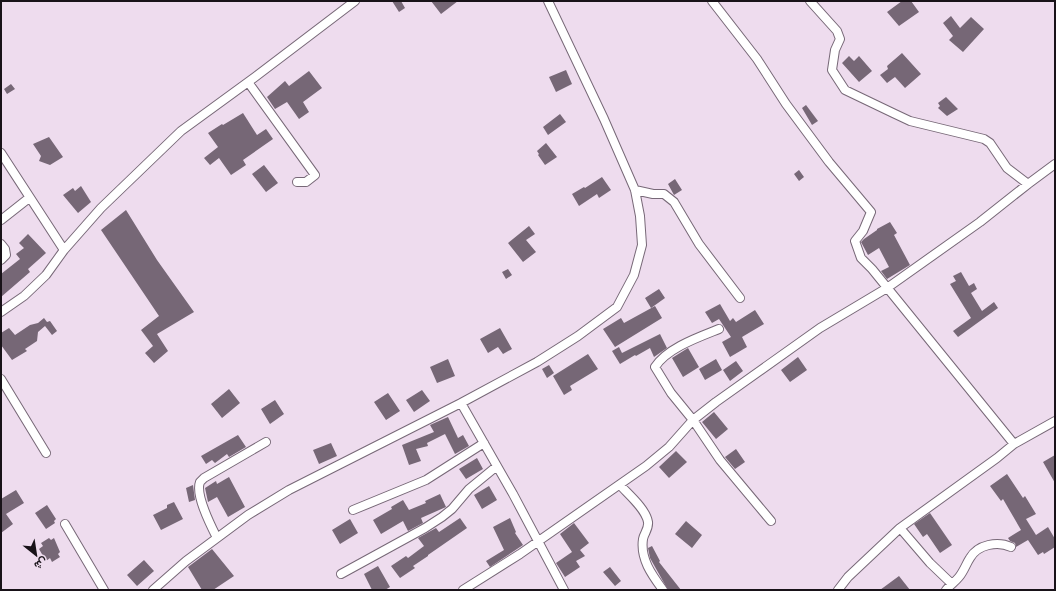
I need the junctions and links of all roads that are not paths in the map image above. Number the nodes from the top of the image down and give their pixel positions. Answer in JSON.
{"nodes":[{"id":1,"x":355,"y":1,"type":"edge"},
{"id":2,"x":548,"y":1,"type":"edge"},
{"id":3,"x":712,"y":1,"type":"edge"},
{"id":4,"x":810,"y":1,"type":"edge"},
{"id":5,"x":248,"y":82,"type":"junction"},
{"id":6,"x":1,"y":153,"type":"edge"},
{"id":7,"x":1055,"y":164,"type":"edge"},
{"id":8,"x":297,"y":182,"type":"dead end"},
{"id":9,"x":1028,"y":184,"type":"junction"},
{"id":10,"x":635,"y":190,"type":"junction"},
{"id":11,"x":29,"y":198,"type":"junction"},
{"id":12,"x":1,"y":220,"type":"edge"},
{"id":13,"x":1,"y":244,"type":"edge"},
{"id":14,"x":64,"y":250,"type":"junction"},
{"id":15,"x":1,"y":260,"type":"edge"},
{"id":16,"x":887,"y":288,"type":"junction"},
{"id":17,"x":740,"y":298,"type":"dead end"},
{"id":18,"x":1,"y":312,"type":"edge"},
{"id":19,"x":719,"y":329,"type":"dead end"},
{"id":20,"x":1,"y":379,"type":"edge"},
{"id":21,"x":461,"y":403,"type":"junction"},
{"id":22,"x":693,"y":420,"type":"junction"},
{"id":23,"x":1055,"y":421,"type":"edge"},
{"id":24,"x":266,"y":442,"type":"dead end"},
{"id":25,"x":484,"y":443,"type":"junction"},
{"id":26,"x":1014,"y":444,"type":"junction"},
{"id":27,"x":46,"y":453,"type":"dead end"},
{"id":28,"x":497,"y":466,"type":"junction"},
{"id":29,"x":620,"y":485,"type":"junction"},
{"id":30,"x":353,"y":510,"type":"dead end"},
{"id":31,"x":771,"y":522,"type":"dead end"},
{"id":32,"x":65,"y":524,"type":"dead end"},
{"id":33,"x":900,"y":528,"type":"junction"},
{"id":34,"x":217,"y":538,"type":"junction"},
{"id":35,"x":538,"y":541,"type":"junction"},
{"id":36,"x":1011,"y":547,"type":"dead end"},
{"id":37,"x":341,"y":574,"type":"dead end"},
{"id":38,"x":949,"y":587,"type":"edge"},
{"id":39,"x":104,"y":590,"type":"edge"},
{"id":40,"x":153,"y":590,"type":"edge"},
{"id":41,"x":463,"y":590,"type":"edge"},
{"id":42,"x":564,"y":590,"type":"edge"},
{"id":43,"x":662,"y":590,"type":"edge"},
{"id":44,"x":838,"y":590,"type":"edge"}],
"edges":[{"from":1,"to":5,"type":"street"},
{"from":2,"to":10,"type":"street"},
{"from":3,"to":16,"type":"street"},
{"from":4,"to":9,"type":"street"},
{"from":5,"to":8,"type":"street"},
{"from":5,"to":14,"type":"street"},
{"from":6,"to":11,"type":"street"},
{"from":7,"to":9,"type":"street"},
{"from":9,"to":16,"type":"street"},
{"from":10,"to":17,"type":"street"},
{"from":10,"to":21,"type":"street"},
{"from":11,"to":12,"type":"street"},
{"from":11,"to":14,"type":"street"},
{"from":13,"to":15,"type":"street"},
{"from":14,"to":18,"type":"street"},
{"from":16,"to":22,"type":"street"},
{"from":16,"to":26,"type":"street"},
{"from":19,"to":22,"type":"street"},
{"from":20,"to":27,"type":"street"},
{"from":21,"to":25,"type":"street"},
{"from":21,"to":34,"type":"street"},
{"from":22,"to":29,"type":"street"},
{"from":22,"to":31,"type":"street"},
{"from":23,"to":26,"type":"street"},
{"from":24,"to":34,"type":"street"},
{"from":25,"to":28,"type":"street"},
{"from":25,"to":30,"type":"street"},
{"from":26,"to":33,"type":"street"},
{"from":28,"to":35,"type":"street"},
{"from":28,"to":37,"type":"street"},
{"from":29,"to":35,"type":"street"},
{"from":29,"to":43,"type":"street"},
{"from":32,"to":39,"type":"street"},
{"from":33,"to":38,"type":"street"},
{"from":33,"to":44,"type":"street"},
{"from":34,"to":40,"type":"street"},
{"from":35,"to":41,"type":"street"},
{"from":35,"to":42,"type":"street"},
{"from":36,"to":38,"type":"street"}]}
